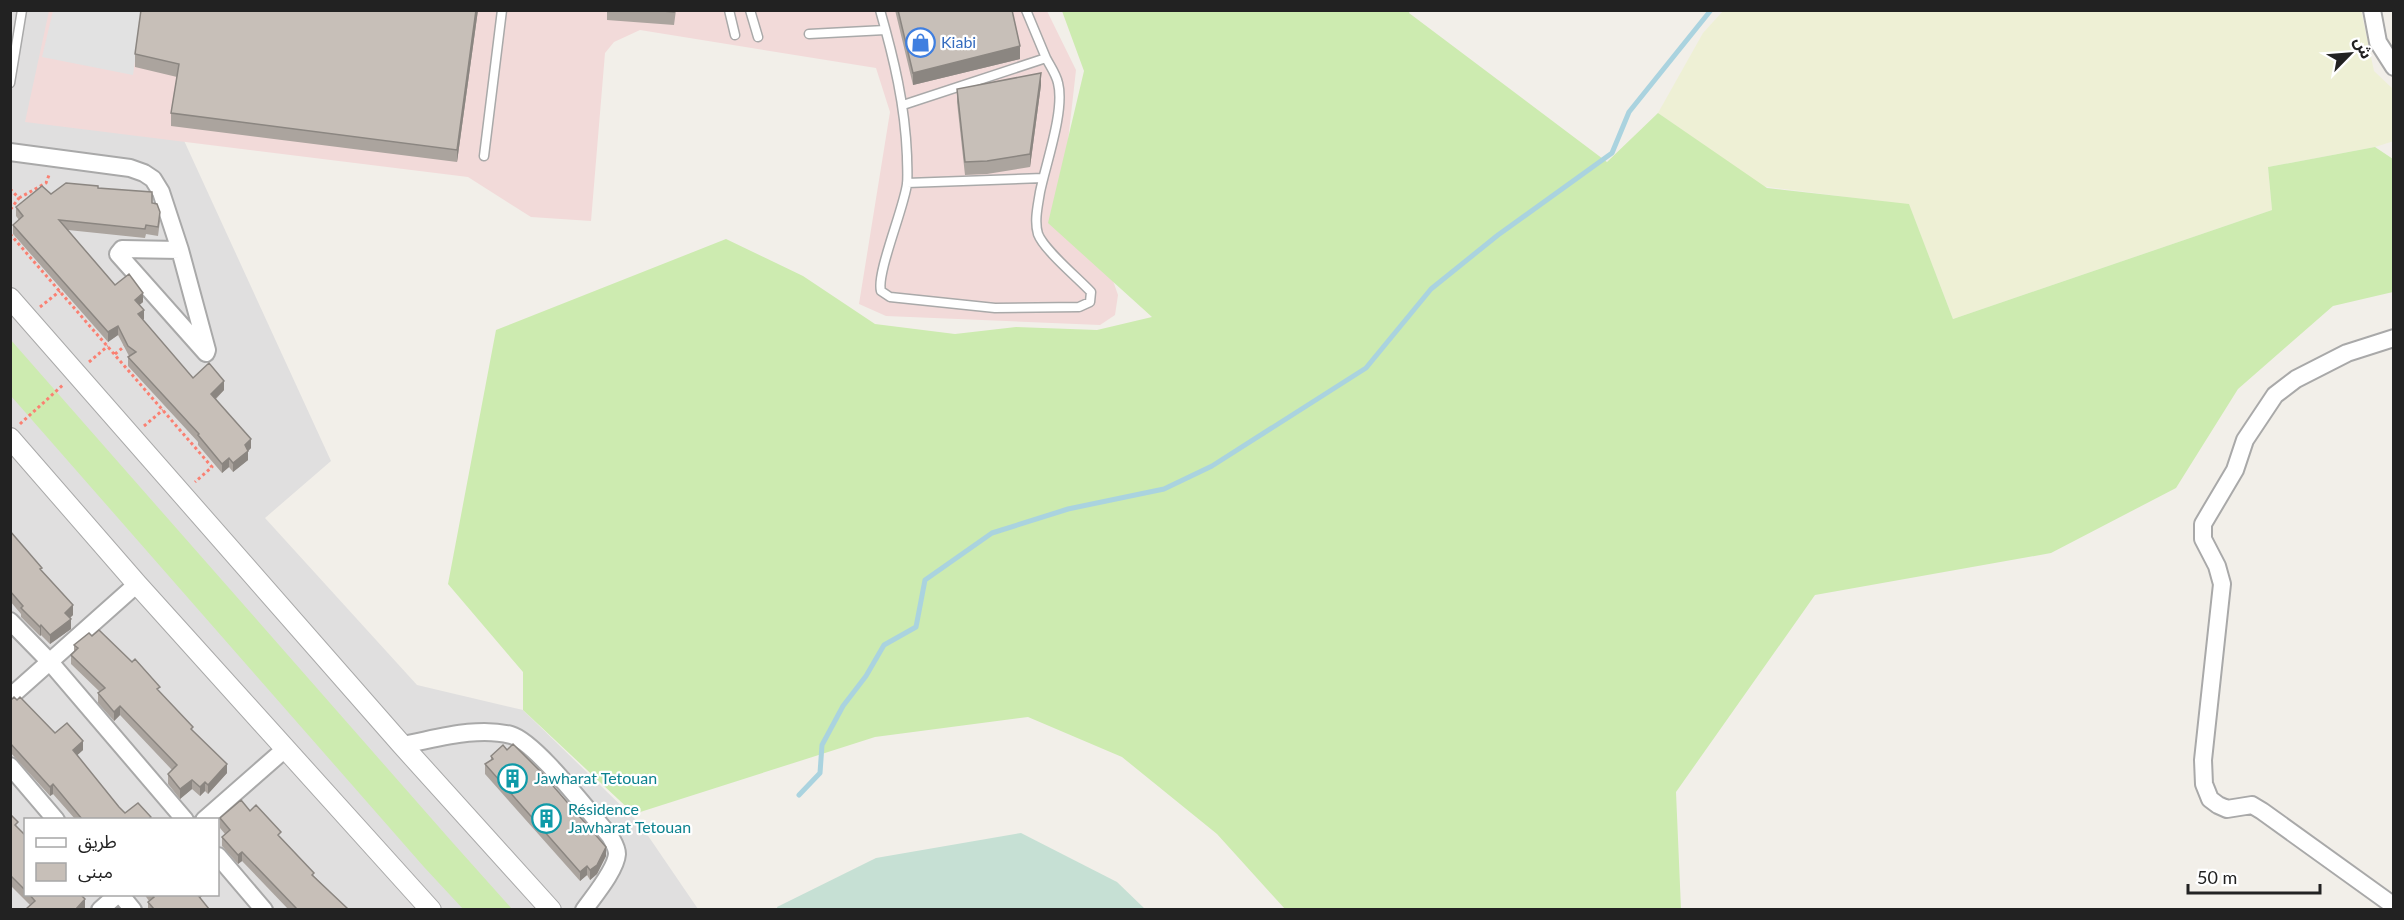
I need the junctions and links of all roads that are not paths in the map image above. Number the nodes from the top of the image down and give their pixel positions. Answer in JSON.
{"nodes":[{"id":1,"x":22,"y":10,"type":"edge"},
{"id":2,"x":502,"y":10,"type":"edge"},
{"id":3,"x":729,"y":10,"type":"edge"},
{"id":4,"x":750,"y":10,"type":"edge"},
{"id":5,"x":880,"y":10,"type":"edge"},
{"id":6,"x":1026,"y":10,"type":"edge"},
{"id":7,"x":2372,"y":10,"type":"edge"},
{"id":8,"x":885,"y":30,"type":"junction"},
{"id":9,"x":809,"y":34,"type":"dead end"},
{"id":10,"x":735,"y":35,"type":"dead end"},
{"id":11,"x":758,"y":37,"type":"dead end"},
{"id":12,"x":1046,"y":58,"type":"junction"},
{"id":13,"x":2394,"y":67,"type":"edge"},
{"id":14,"x":10,"y":83,"type":"edge"},
{"id":15,"x":903,"y":105,"type":"junction"},
{"id":16,"x":10,"y":152,"type":"edge"},
{"id":17,"x":484,"y":156,"type":"dead end"},
{"id":18,"x":1043,"y":178,"type":"junction"},
{"id":19,"x":908,"y":183,"type":"junction"},
{"id":20,"x":180,"y":250,"type":"junction"},
{"id":21,"x":10,"y":298,"type":"edge"},
{"id":22,"x":2394,"y":338,"type":"edge"},
{"id":23,"x":13,"y":436,"type":"edge"},
{"id":24,"x":137,"y":584,"type":"junction"},
{"id":25,"x":10,"y":621,"type":"edge"},
{"id":26,"x":50,"y":662,"type":"junction"},
{"id":27,"x":10,"y":697,"type":"edge"},
{"id":28,"x":402,"y":745,"type":"junction"},
{"id":29,"x":285,"y":749,"type":"junction"},
{"id":30,"x":10,"y":766,"type":"edge"},
{"id":31,"x":55,"y":818,"type":"edge"},
{"id":32,"x":184,"y":818,"type":"edge"},
{"id":33,"x":205,"y":818,"type":"edge"},
{"id":34,"x":219,"y":857,"type":"edge"},
{"id":35,"x":116,"y":896,"type":"edge"},
{"id":36,"x":121,"y":896,"type":"edge"},
{"id":37,"x":2394,"y":906,"type":"edge"},
{"id":38,"x":100,"y":909,"type":"edge"},
{"id":39,"x":133,"y":909,"type":"edge"},
{"id":40,"x":264,"y":909,"type":"edge"},
{"id":41,"x":430,"y":909,"type":"edge"},
{"id":42,"x":551,"y":909,"type":"edge"},
{"id":43,"x":584,"y":909,"type":"edge"}],
"edges":[{"from":1,"to":14,"type":"lane"},
{"from":2,"to":17,"type":"lane"},
{"from":3,"to":10,"type":"lane"},
{"from":4,"to":11,"type":"lane"},
{"from":5,"to":8,"type":"lane"},
{"from":6,"to":12,"type":"lane"},
{"from":7,"to":13,"type":"street"},
{"from":8,"to":9,"type":"lane"},
{"from":8,"to":15,"type":"lane"},
{"from":12,"to":15,"type":"lane"},
{"from":12,"to":18,"type":"lane"},
{"from":15,"to":19,"type":"lane"},
{"from":16,"to":20,"type":"street"},
{"from":18,"to":19,"type":"lane"},
{"from":18,"to":19,"type":"lane"},
{"from":20,"to":20,"type":"street"},
{"from":21,"to":28,"type":"street"},
{"from":22,"to":37,"type":"street"},
{"from":23,"to":24,"type":"street"},
{"from":24,"to":26,"type":"street"},
{"from":24,"to":29,"type":"street"},
{"from":25,"to":26,"type":"street"},
{"from":26,"to":27,"type":"street"},
{"from":26,"to":32,"type":"street"},
{"from":28,"to":42,"type":"street"},
{"from":28,"to":43,"type":"street"},
{"from":29,"to":33,"type":"street"},
{"from":29,"to":41,"type":"street"},
{"from":30,"to":31,"type":"street"},
{"from":34,"to":40,"type":"street"},
{"from":35,"to":38,"type":"street"},
{"from":36,"to":39,"type":"street"}]}
